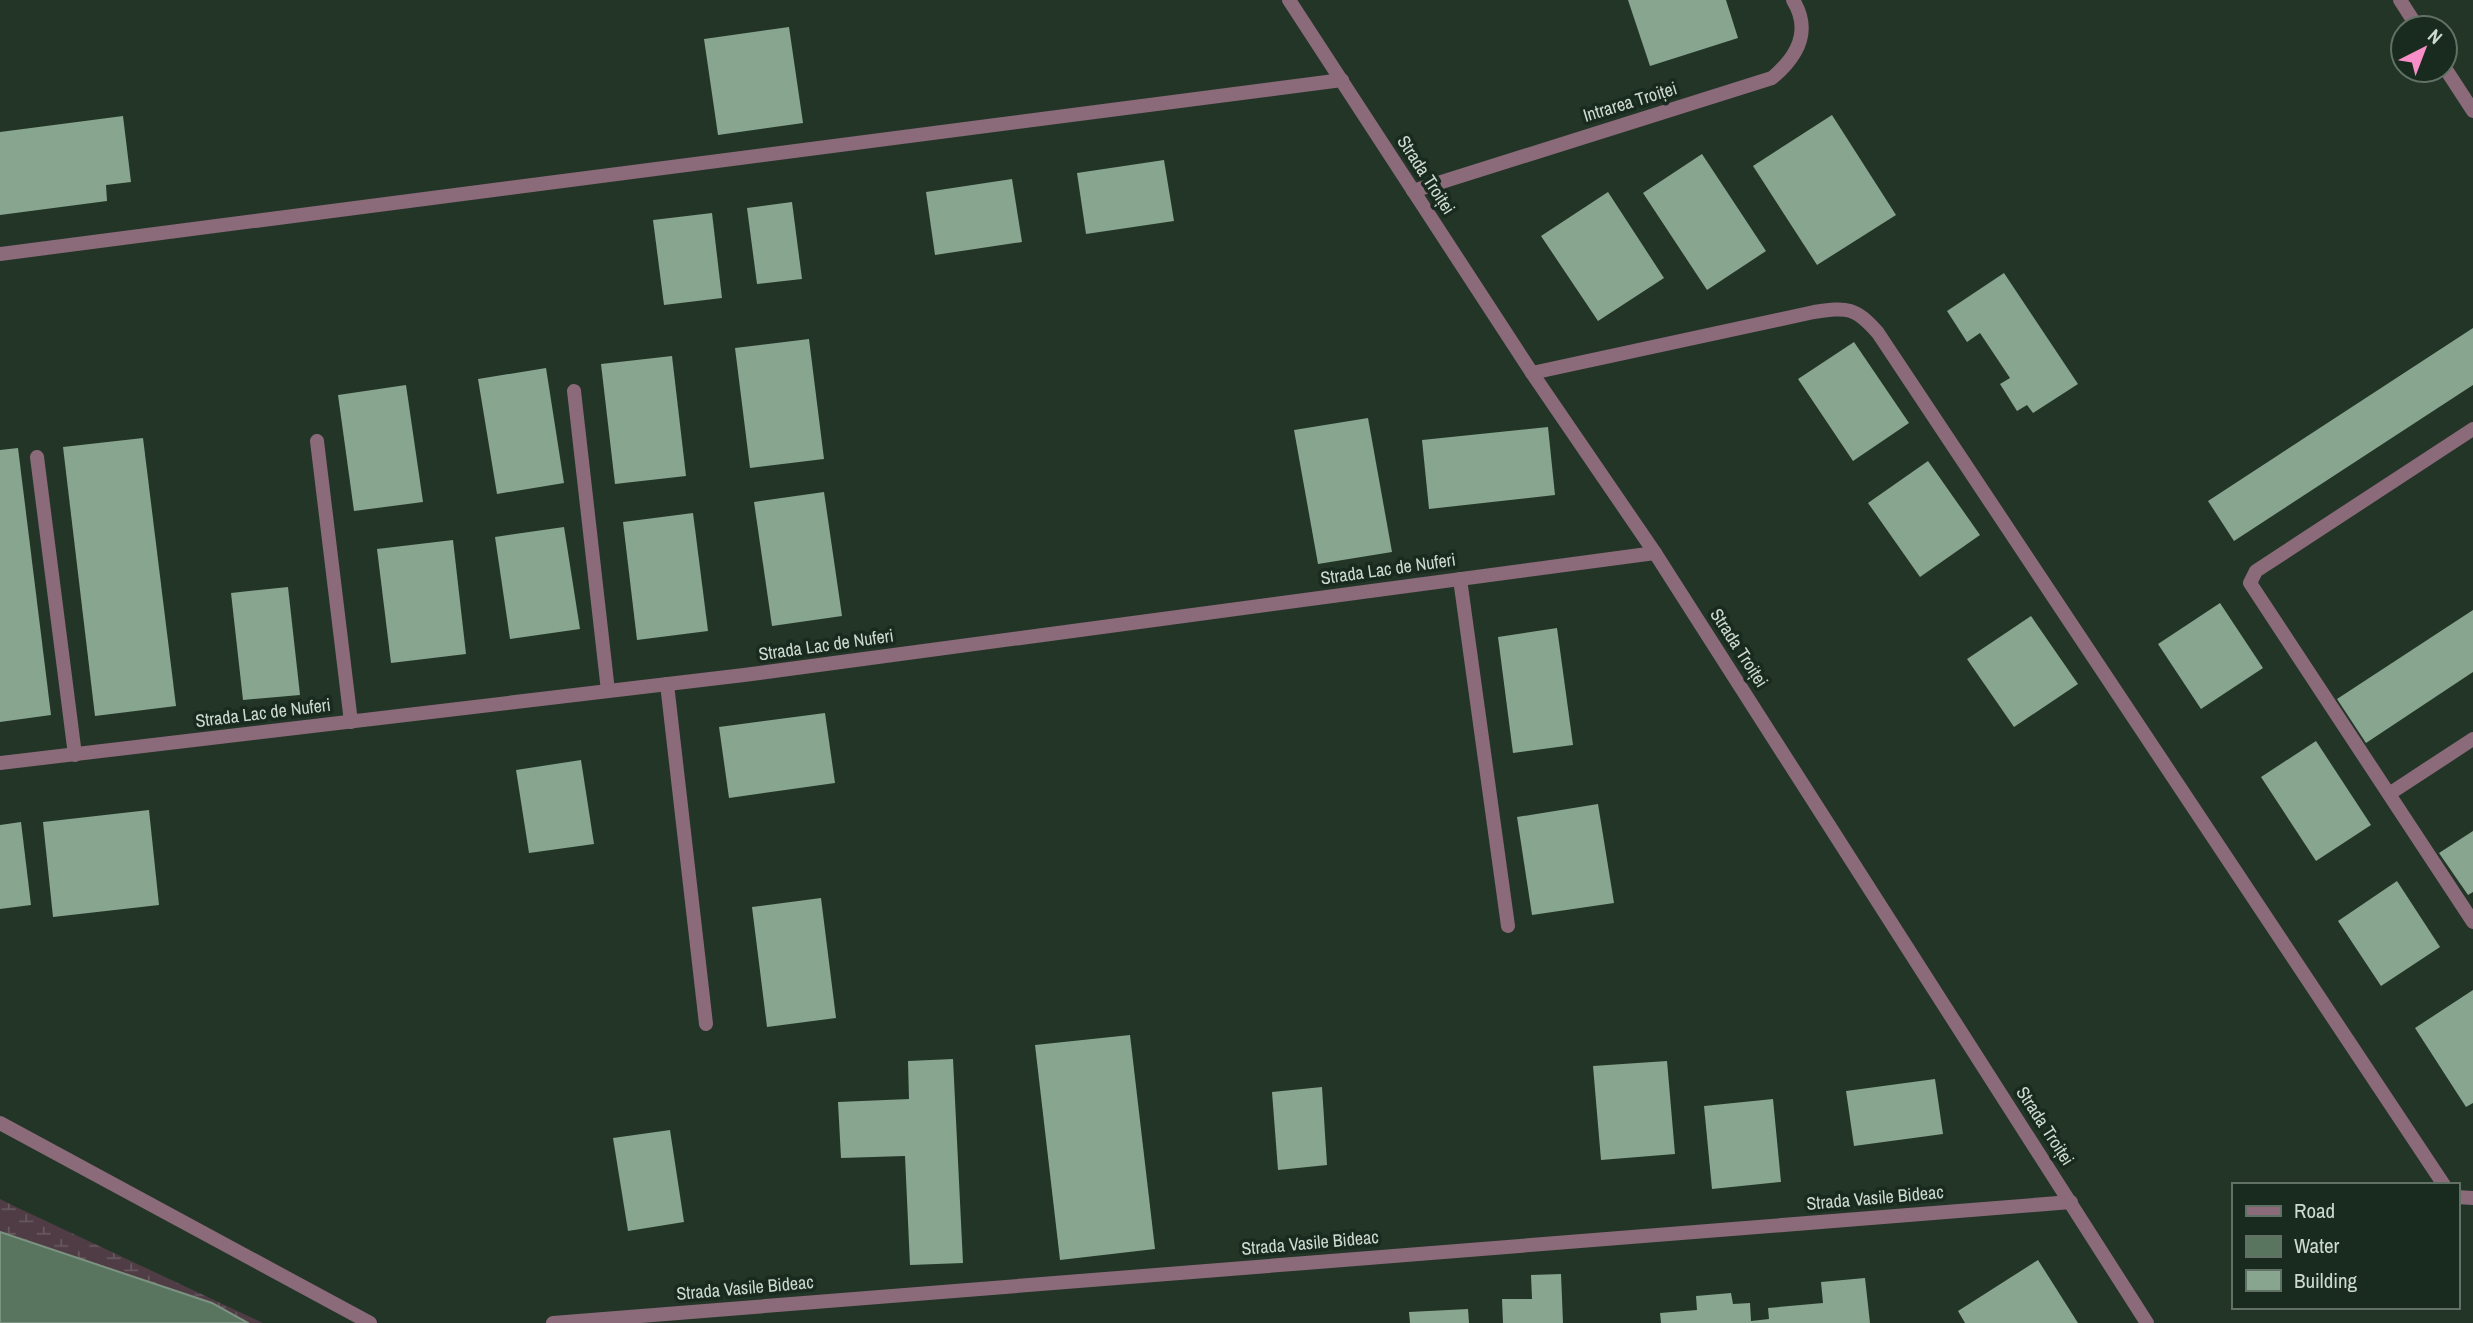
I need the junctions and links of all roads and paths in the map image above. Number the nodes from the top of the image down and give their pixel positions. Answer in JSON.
{"nodes":[{"id":1,"x":1289,"y":0,"type":"edge"},
{"id":2,"x":1793,"y":0,"type":"edge"},
{"id":3,"x":1342,"y":80,"type":"junction"},
{"id":4,"x":2455,"y":84,"type":"edge"},
{"id":5,"x":2473,"y":111,"type":"edge"},
{"id":6,"x":1413,"y":191,"type":"junction"},
{"id":7,"x":0,"y":254,"type":"edge"},
{"id":8,"x":1532,"y":373,"type":"junction"},
{"id":9,"x":574,"y":391,"type":"dead end"},
{"id":10,"x":2473,"y":429,"type":"edge"},
{"id":11,"x":317,"y":441,"type":"dead end"},
{"id":12,"x":37,"y":457,"type":"dead end"},
{"id":13,"x":1655,"y":553,"type":"junction"},
{"id":14,"x":1460,"y":579,"type":"junction"},
{"id":15,"x":667,"y":684,"type":"junction"},
{"id":16,"x":608,"y":691,"type":"junction"},
{"id":17,"x":351,"y":722,"type":"junction"},
{"id":18,"x":2473,"y":739,"type":"edge"},
{"id":19,"x":75,"y":755,"type":"junction"},
{"id":20,"x":0,"y":763,"type":"edge"},
{"id":21,"x":2389,"y":794,"type":"junction"},
{"id":22,"x":2473,"y":922,"type":"edge"},
{"id":23,"x":1508,"y":926,"type":"dead end"},
{"id":24,"x":706,"y":1024,"type":"dead end"},
{"id":25,"x":0,"y":1123,"type":"edge"},
{"id":26,"x":2443,"y":1183,"type":"edge"},
{"id":27,"x":2071,"y":1202,"type":"junction"},
{"id":28,"x":370,"y":1323,"type":"edge"},
{"id":29,"x":553,"y":1323,"type":"edge"},
{"id":30,"x":2147,"y":1323,"type":"edge"}],
"edges":[{"from":1,"to":3,"type":"street","name":"Strada Troiței"},
{"from":2,"to":6,"type":"street","name":"Intrarea Troiței"},
{"from":3,"to":6,"type":"street","name":"Strada Troiței"},
{"from":3,"to":7,"type":"street"},
{"from":4,"to":5,"type":"street"},
{"from":6,"to":8,"type":"street","name":"Strada Troiței"},
{"from":8,"to":13,"type":"street","name":"Strada Troiței"},
{"from":8,"to":26,"type":"street"},
{"from":9,"to":16,"type":"street"},
{"from":10,"to":21,"type":"street"},
{"from":11,"to":17,"type":"street"},
{"from":12,"to":19,"type":"street"},
{"from":13,"to":14,"type":"street","name":"Strada Lac de Nuferi"},
{"from":13,"to":27,"type":"street","name":"Strada Troiței"},
{"from":14,"to":15,"type":"street","name":"Strada Lac de Nuferi"},
{"from":14,"to":23,"type":"street"},
{"from":15,"to":16,"type":"street","name":"Strada Lac de Nuferi"},
{"from":15,"to":24,"type":"street"},
{"from":16,"to":17,"type":"street","name":"Strada Lac de Nuferi"},
{"from":17,"to":19,"type":"street","name":"Strada Lac de Nuferi"},
{"from":18,"to":21,"type":"street"},
{"from":19,"to":20,"type":"street","name":"Strada Lac de Nuferi"},
{"from":21,"to":22,"type":"street"},
{"from":25,"to":28,"type":"street"},
{"from":27,"to":29,"type":"street","name":"Strada Vasile Bideac"},
{"from":27,"to":30,"type":"street","name":"Strada Troiței"}]}
